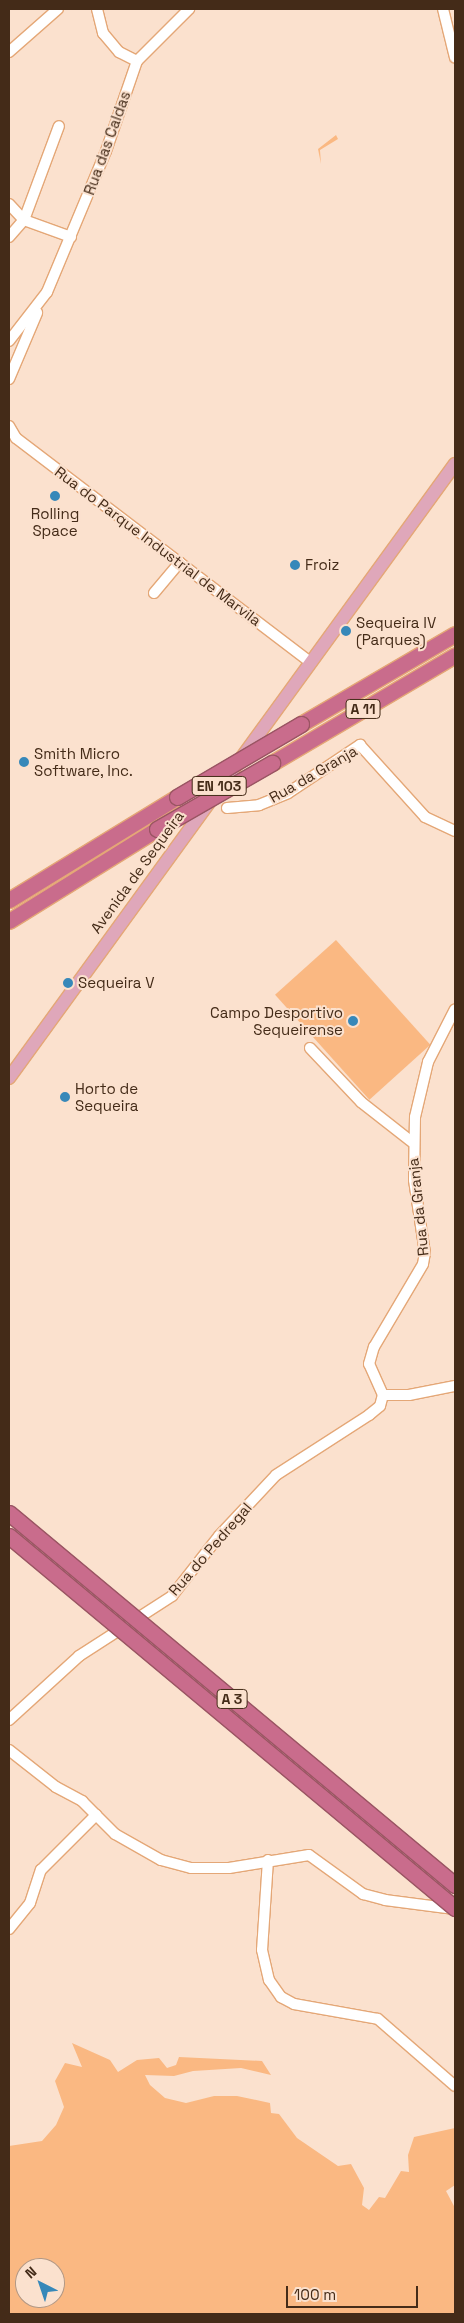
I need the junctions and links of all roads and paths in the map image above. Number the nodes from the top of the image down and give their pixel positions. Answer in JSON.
{"nodes":[{"id":1,"x":58,"y":9,"type":"edge"},
{"id":2,"x":97,"y":9,"type":"edge"},
{"id":3,"x":189,"y":9,"type":"edge"},
{"id":4,"x":442,"y":9,"type":"edge"},
{"id":5,"x":9,"y":52,"type":"edge"},
{"id":6,"x":455,"y":58,"type":"edge"},
{"id":7,"x":138,"y":61,"type":"junction"},
{"id":8,"x":58,"y":126,"type":"dead end"},
{"id":9,"x":9,"y":204,"type":"edge"},
{"id":10,"x":24,"y":220,"type":"junction"},
{"id":11,"x":9,"y":237,"type":"edge"},
{"id":12,"x":72,"y":237,"type":"junction"},
{"id":13,"x":47,"y":292,"type":"junction"},
{"id":14,"x":27,"y":337,"type":"junction"},
{"id":15,"x":11,"y":338,"type":"edge"},
{"id":16,"x":22,"y":347,"type":"junction"},
{"id":17,"x":9,"y":378,"type":"edge"},
{"id":18,"x":9,"y":426,"type":"edge"},
{"id":19,"x":455,"y":464,"type":"edge"},
{"id":20,"x":180,"y":562,"type":"junction"},
{"id":21,"x":154,"y":593,"type":"dead end"},
{"id":22,"x":455,"y":634,"type":"edge"},
{"id":23,"x":455,"y":655,"type":"edge"},
{"id":24,"x":311,"y":663,"type":"junction"},
{"id":25,"x":227,"y":808,"type":"dead end"},
{"id":26,"x":455,"y":831,"type":"edge"},
{"id":27,"x":9,"y":900,"type":"edge"},
{"id":28,"x":9,"y":922,"type":"edge"},
{"id":29,"x":455,"y":1009,"type":"edge"},
{"id":30,"x":310,"y":1048,"type":"dead end"},
{"id":31,"x":9,"y":1078,"type":"edge"},
{"id":32,"x":412,"y":1142,"type":"junction"},
{"id":33,"x":455,"y":1386,"type":"edge"},
{"id":34,"x":384,"y":1395,"type":"junction"},
{"id":35,"x":9,"y":1512,"type":"edge"},
{"id":36,"x":9,"y":1536,"type":"edge"},
{"id":37,"x":9,"y":1720,"type":"edge"},
{"id":38,"x":9,"y":1750,"type":"edge"},
{"id":39,"x":96,"y":1815,"type":"junction"},
{"id":40,"x":268,"y":1860,"type":"junction"},
{"id":41,"x":455,"y":1885,"type":"edge"},
{"id":42,"x":455,"y":1908,"type":"edge"},
{"id":43,"x":9,"y":1929,"type":"edge"},
{"id":44,"x":455,"y":2086,"type":"edge"}],
"edges":[{"from":1,"to":5,"type":"street"},
{"from":2,"to":7,"type":"street"},
{"from":3,"to":7,"type":"street","name":"Rua das Caldas"},
{"from":4,"to":6,"type":"street"},
{"from":7,"to":12,"type":"street","name":"Rua das Caldas"},
{"from":8,"to":10,"type":"street"},
{"from":9,"to":10,"type":"street"},
{"from":10,"to":11,"type":"street"},
{"from":10,"to":12,"type":"street"},
{"from":12,"to":13,"type":"street","name":"Rua das Caldas"},
{"from":13,"to":14,"type":"street","name":"Rua das Caldas"},
{"from":13,"to":15,"type":"street","name":"Rua das Caldas"},
{"from":14,"to":15,"type":"street"},
{"from":14,"to":16,"type":"street","name":"Rua das Caldas"},
{"from":15,"to":16,"type":"street"},
{"from":16,"to":17,"type":"street","name":"Rua das Caldas"},
{"from":18,"to":20,"type":"street","name":"Rua do Parque Industrial de Marvila"},
{"from":19,"to":24,"type":"main road","number":"EN 103"},
{"from":20,"to":21,"type":"street"},
{"from":20,"to":24,"type":"street","name":"Rua do Parque Industrial de Marvila"},
{"from":22,"to":27,"type":"highway","number":"A 11","bridge":true},
{"from":23,"to":28,"type":"highway","number":"A 11","bridge":true},
{"from":24,"to":31,"type":"main road","name":"Avenida de Sequeira","number":"EN 103"},
{"from":25,"to":26,"type":"street","name":"Rua da Granja"},
{"from":29,"to":32,"type":"street","name":"Rua da Granja"},
{"from":30,"to":32,"type":"street"},
{"from":32,"to":34,"type":"street","name":"Rua da Granja"},
{"from":33,"to":34,"type":"street"},
{"from":34,"to":37,"type":"street","name":"Rua do Pedregal"},
{"from":35,"to":41,"type":"highway","number":"A 3","bridge":true},
{"from":36,"to":42,"type":"highway","number":"A 3","bridge":true},
{"from":38,"to":39,"type":"street"},
{"from":39,"to":40,"type":"street"},
{"from":39,"to":43,"type":"street"},
{"from":40,"to":42,"type":"street"},
{"from":40,"to":44,"type":"street"}]}
